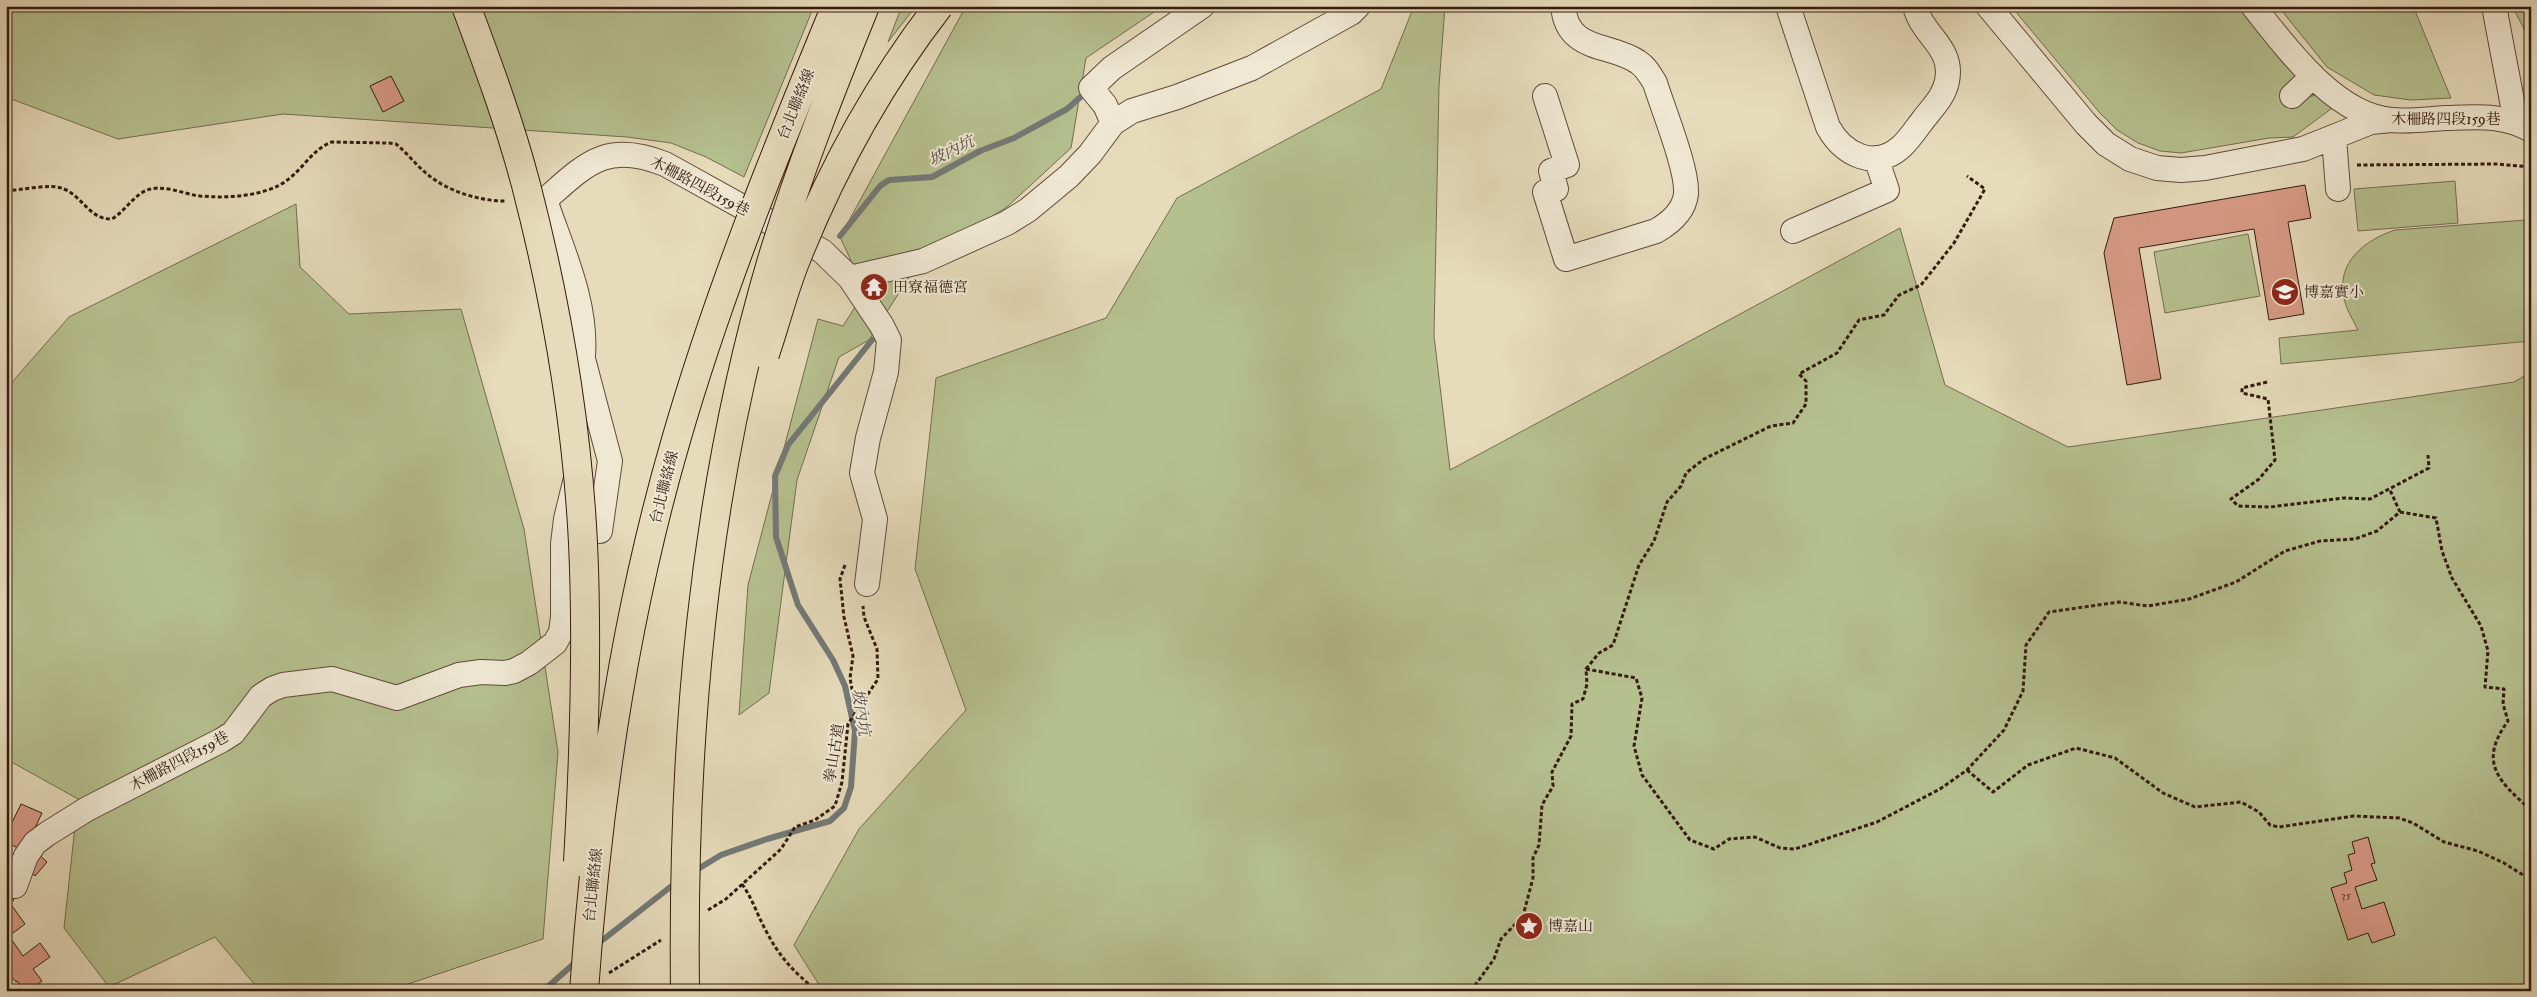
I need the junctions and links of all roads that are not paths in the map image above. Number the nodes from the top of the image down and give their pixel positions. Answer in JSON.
{"nodes":[{"id":1,"x":466,"y":6,"type":"edge"},
{"id":2,"x":836,"y":6,"type":"edge"},
{"id":3,"x":865,"y":6,"type":"edge"},
{"id":4,"x":939,"y":6,"type":"edge"},
{"id":5,"x":1202,"y":6,"type":"edge"},
{"id":6,"x":1358,"y":6,"type":"edge"},
{"id":7,"x":1563,"y":6,"type":"edge"},
{"id":8,"x":1788,"y":6,"type":"edge"},
{"id":9,"x":1915,"y":6,"type":"edge"},
{"id":10,"x":1988,"y":6,"type":"edge"},
{"id":11,"x":2253,"y":6,"type":"edge"},
{"id":12,"x":2494,"y":6,"type":"edge"},
{"id":13,"x":2313,"y":76,"type":"junction"},
{"id":14,"x":1545,"y":96,"type":"dead end"},
{"id":15,"x":2292,"y":96,"type":"dead end"},
{"id":16,"x":2391,"y":120,"type":"junction"},
{"id":17,"x":1113,"y":123,"type":"junction"},
{"id":18,"x":2523,"y":126,"type":"edge"},
{"id":19,"x":2334,"y":138,"type":"junction"},
{"id":20,"x":1876,"y":158,"type":"junction"},
{"id":21,"x":2338,"y":189,"type":"dead end"},
{"id":22,"x":1793,"y":231,"type":"dead end"},
{"id":23,"x":850,"y":278,"type":"junction"},
{"id":24,"x":583,"y":357,"type":"junction"},
{"id":25,"x":600,"y":532,"type":"dead end"},
{"id":26,"x":868,"y":584,"type":"road end"},
{"id":27,"x":698,"y":658,"type":"junction"},
{"id":28,"x":14,"y":886,"type":"dead end"},
{"id":29,"x":571,"y":991,"type":"edge"},
{"id":30,"x":584,"y":991,"type":"edge"},
{"id":31,"x":684,"y":991,"type":"edge"}],
"edges":[{"from":1,"to":29,"type":"highway","bridge":true},
{"from":2,"to":30,"type":"highway","name":"台北聯絡線","bridge":true},
{"from":3,"to":27,"type":"highway","name":"台北聯絡線","bridge":true},
{"from":4,"to":27,"type":"highway","bridge":true},
{"from":5,"to":17,"type":"street"},
{"from":6,"to":17,"type":"street"},
{"from":7,"to":14,"type":"street"},
{"from":8,"to":20,"type":"street"},
{"from":9,"to":20,"type":"street"},
{"from":10,"to":19,"type":"street"},
{"from":11,"to":13,"type":"street","name":"木柵路四段159巷"},
{"from":12,"to":18,"type":"street"},
{"from":13,"to":15,"type":"street"},
{"from":13,"to":16,"type":"street","name":"木柵路四段159巷"},
{"from":16,"to":18,"type":"street","name":"木柵路四段159巷"},
{"from":16,"to":19,"type":"street"},
{"from":17,"to":23,"type":"street"},
{"from":19,"to":21,"type":"street"},
{"from":20,"to":22,"type":"street"},
{"from":23,"to":24,"type":"street","name":"木柵路四段159巷"},
{"from":23,"to":26,"type":"street","name":"木柵路四段159巷"},
{"from":24,"to":25,"type":"street"},
{"from":24,"to":28,"type":"street","name":"木柵路四段159巷"},
{"from":27,"to":31,"type":"highway","name":"台北聯絡線","bridge":true}]}
